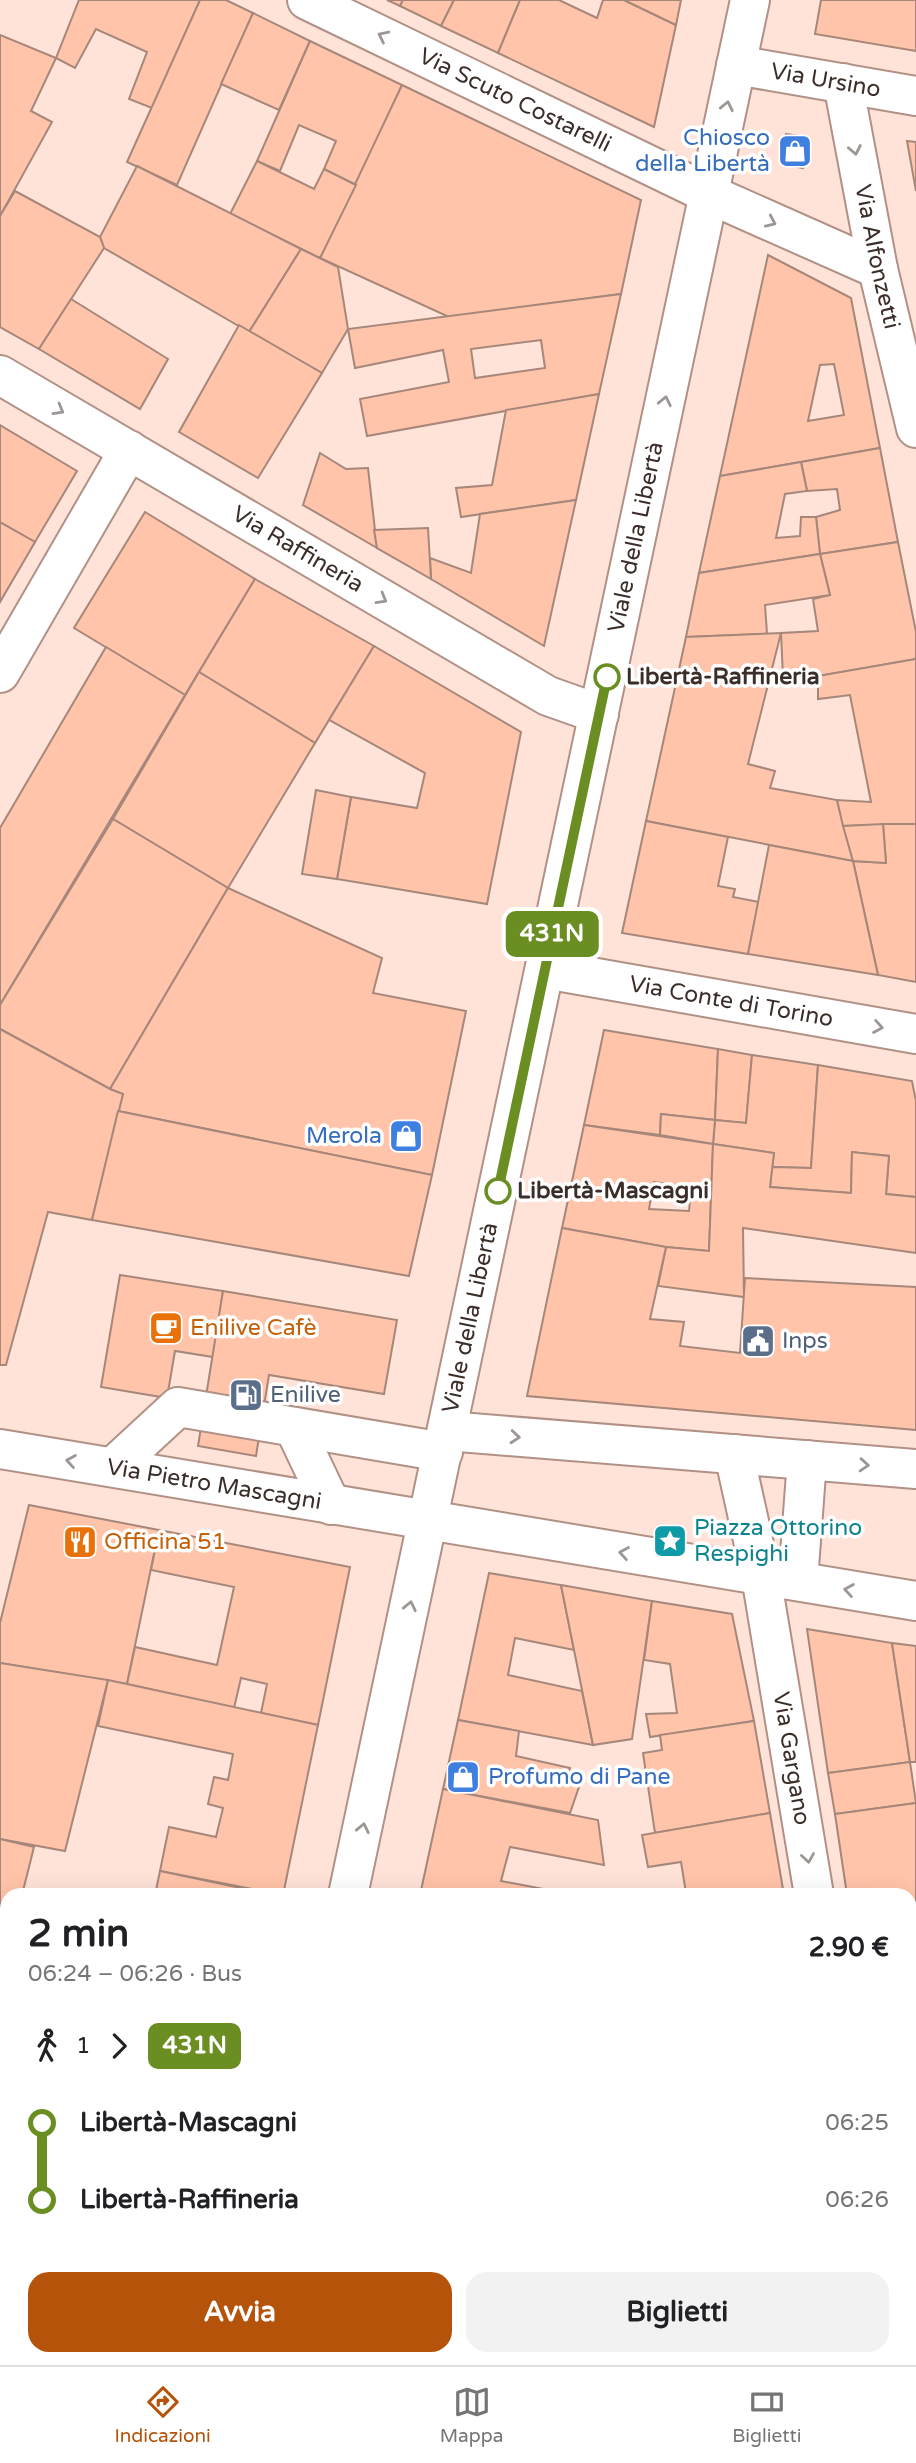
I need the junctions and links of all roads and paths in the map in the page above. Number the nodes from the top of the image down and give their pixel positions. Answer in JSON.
{"nodes":[{"id":1,"x":307,"y":0,"type":"edge"},
{"id":2,"x":750,"y":0,"type":"edge"},
{"id":3,"x":736,"y":65,"type":"junction"},
{"id":4,"x":843,"y":83,"type":"junction"},
{"id":5,"x":916,"y":96,"type":"edge"},
{"id":6,"x":709,"y":194,"type":"junction"},
{"id":7,"x":878,"y":269,"type":"junction"},
{"id":8,"x":0,"y":375,"type":"edge"},
{"id":9,"x":916,"y":428,"type":"edge"},
{"id":10,"x":129,"y":450,"type":"junction"},
{"id":11,"x":0,"y":673,"type":"edge"},
{"id":12,"x":599,"y":714,"type":"junction"},
{"id":13,"x":545,"y":969,"type":"junction"},
{"id":14,"x":916,"y":1034,"type":"edge"},
{"id":15,"x":294,"y":1427,"type":"junction"},
{"id":16,"x":445,"y":1441,"type":"junction"},
{"id":17,"x":0,"y":1449,"type":"edge"},
{"id":18,"x":734,"y":1454,"type":"junction"},
{"id":19,"x":807,"y":1460,"type":"junction"},
{"id":20,"x":113,"y":1467,"type":"junction"},
{"id":21,"x":916,"y":1469,"type":"edge"},
{"id":22,"x":331,"y":1505,"type":"junction"},
{"id":23,"x":428,"y":1520,"type":"junction"},
{"id":24,"x":761,"y":1576,"type":"junction"},
{"id":25,"x":798,"y":1581,"type":"junction"},
{"id":26,"x":916,"y":1601,"type":"edge"},
{"id":27,"x":349,"y":1888,"type":"edge"},
{"id":28,"x":813,"y":1888,"type":"edge"}],
"edges":[{"from":6,"to":1,"type":"street","name":"Via Scuto Costarelli","one_way":true},
{"from":2,"to":3,"type":"street","name":"Viale della Libertà"},
{"from":3,"to":4,"type":"street","name":"Via Ursino"},
{"from":6,"to":3,"type":"street","name":"Viale della Libertà","one_way":true},
{"from":4,"to":5,"type":"street","name":"Via Ursino"},
{"from":4,"to":7,"type":"street","name":"Via Alfonzetti","one_way":true},
{"from":6,"to":7,"type":"street","name":"Via Scuto Costarelli","one_way":true},
{"from":12,"to":6,"type":"street","name":"Viale della Libertà","one_way":true},
{"from":7,"to":9,"type":"street","name":"Via Alfonzetti"},
{"from":8,"to":10,"type":"street","name":"Via Raffineria","one_way":true},
{"from":10,"to":11,"type":"street"},
{"from":10,"to":12,"type":"street","name":"Via Raffineria","one_way":true},
{"from":12,"to":13,"type":"street","name":"Viale della Libertà"},
{"from":13,"to":14,"type":"street","name":"Via Conte di Torino","one_way":true},
{"from":13,"to":16,"type":"street","name":"Viale della Libertà"},
{"from":15,"to":16,"type":"street"},
{"from":15,"to":20,"type":"street"},
{"from":15,"to":22,"type":"street"},
{"from":16,"to":18,"type":"street","one_way":true},
{"from":16,"to":23,"type":"street","name":"Viale della Libertà"},
{"from":20,"to":17,"type":"street","name":"Via Pietro Mascagni","one_way":true},
{"from":18,"to":19,"type":"street"},
{"from":18,"to":24,"type":"street","name":"Via Gargano"},
{"from":19,"to":21,"type":"street","one_way":true},
{"from":19,"to":25,"type":"street"},
{"from":20,"to":22,"type":"street","name":"Via Pietro Mascagni"},
{"from":22,"to":23,"type":"street","name":"Via Pietro Mascagni"},
{"from":24,"to":23,"type":"street","name":"Via Pietro Mascagni","one_way":true},
{"from":27,"to":23,"type":"street","name":"Viale della Libertà","one_way":true},
{"from":24,"to":25,"type":"street","name":"Via Pietro Mascagni"},
{"from":24,"to":28,"type":"street","name":"Via Gargano","one_way":true},
{"from":26,"to":25,"type":"street","name":"Via Pietro Mascagni","one_way":true}]}
